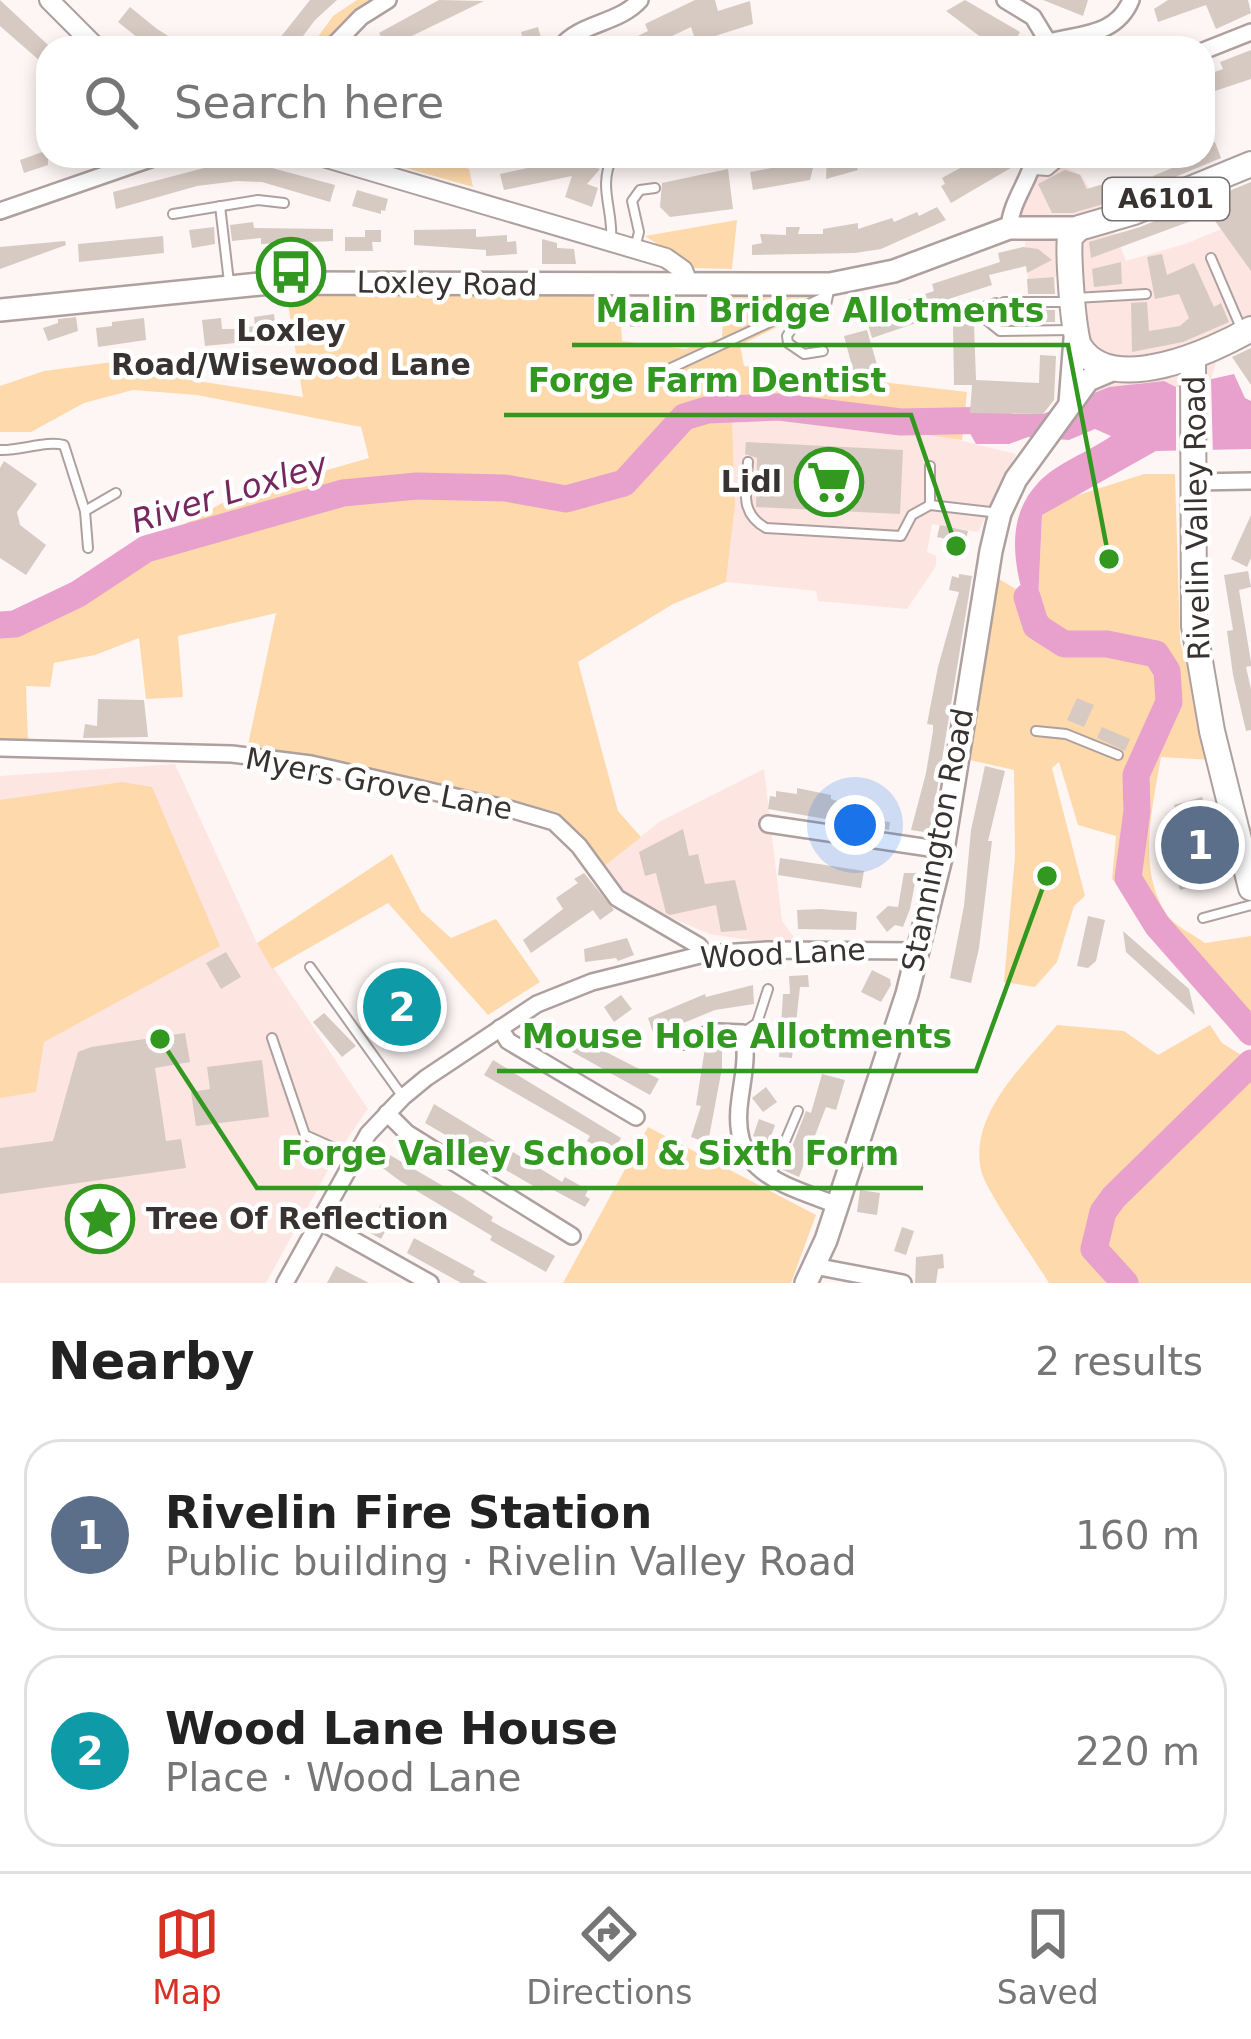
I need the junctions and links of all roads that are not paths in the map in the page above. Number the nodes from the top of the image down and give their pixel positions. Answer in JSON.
{"nodes":[{"id":1,"x":388,"y":0,"type":"edge"},
{"id":2,"x":640,"y":0,"type":"edge"},
{"id":3,"x":1005,"y":0,"type":"edge"},
{"id":4,"x":1131,"y":0,"type":"edge"},
{"id":5,"x":51,"y":1,"type":"edge"},
{"id":6,"x":1251,"y":32,"type":"edge"},
{"id":7,"x":85,"y":36,"type":"edge"},
{"id":8,"x":343,"y":36,"type":"edge"},
{"id":9,"x":571,"y":36,"type":"edge"},
{"id":10,"x":1045,"y":36,"type":"edge"},
{"id":11,"x":1079,"y":36,"type":"edge"},
{"id":12,"x":1215,"y":46,"type":"edge"},
{"id":13,"x":1251,"y":164,"type":"edge"},
{"id":14,"x":124,"y":168,"type":"edge"},
{"id":15,"x":361,"y":168,"type":"edge"},
{"id":16,"x":608,"y":168,"type":"edge"},
{"id":17,"x":1030,"y":168,"type":"edge"},
{"id":18,"x":655,"y":188,"type":"dead end"},
{"id":19,"x":284,"y":202,"type":"dead end"},
{"id":20,"x":220,"y":206,"type":"junction"},
{"id":21,"x":0,"y":211,"type":"edge"},
{"id":22,"x":173,"y":214,"type":"dead end"},
{"id":23,"x":1079,"y":228,"type":"junction"},
{"id":24,"x":1020,"y":229,"type":"junction"},
{"id":25,"x":611,"y":242,"type":"junction"},
{"id":26,"x":634,"y":249,"type":"junction"},
{"id":27,"x":1211,"y":258,"type":"dead end"},
{"id":28,"x":1068,"y":259,"type":"junction"},
{"id":29,"x":688,"y":283,"type":"junction"},
{"id":30,"x":229,"y":284,"type":"junction"},
{"id":31,"x":830,"y":284,"type":"junction"},
{"id":32,"x":1146,"y":294,"type":"dead end"},
{"id":33,"x":1075,"y":300,"type":"junction"},
{"id":34,"x":0,"y":310,"type":"edge"},
{"id":35,"x":974,"y":310,"type":"junction"},
{"id":36,"x":952,"y":316,"type":"dead end"},
{"id":37,"x":1247,"y":331,"type":"edge"},
{"id":38,"x":1080,"y":342,"type":"junction"},
{"id":39,"x":823,"y":351,"type":"dead end"},
{"id":40,"x":1114,"y":369,"type":"junction"},
{"id":41,"x":1193,"y":369,"type":"junction"},
{"id":42,"x":656,"y":375,"type":"dead end"},
{"id":43,"x":1070,"y":404,"type":"junction"},
{"id":44,"x":0,"y":450,"type":"edge"},
{"id":45,"x":748,"y":462,"type":"dead end"},
{"id":46,"x":930,"y":466,"type":"dead end"},
{"id":47,"x":1193,"y":471,"type":"junction"},
{"id":48,"x":1251,"y":482,"type":"edge"},
{"id":49,"x":116,"y":493,"type":"dead end"},
{"id":50,"x":930,"y":505,"type":"junction"},
{"id":51,"x":85,"y":511,"type":"junction"},
{"id":52,"x":1000,"y":513,"type":"junction"},
{"id":53,"x":88,"y":548,"type":"dead end"},
{"id":54,"x":1036,"y":730,"type":"dead end"},
{"id":55,"x":0,"y":748,"type":"edge"},
{"id":56,"x":1118,"y":755,"type":"dead end"},
{"id":57,"x":768,"y":824,"type":"dead end"},
{"id":58,"x":943,"y":850,"type":"junction"},
{"id":59,"x":1251,"y":888,"type":"edge"},
{"id":60,"x":1251,"y":905,"type":"edge"},
{"id":61,"x":1203,"y":918,"type":"dead end"},
{"id":62,"x":918,"y":951,"type":"junction"},
{"id":63,"x":704,"y":954,"type":"junction"},
{"id":64,"x":310,"y":967,"type":"dead end"},
{"id":65,"x":768,"y":989,"type":"dead end"},
{"id":66,"x":500,"y":1028,"type":"junction"},
{"id":67,"x":743,"y":1033,"type":"junction"},
{"id":68,"x":272,"y":1038,"type":"dead end"},
{"id":69,"x":682,"y":1041,"type":"dead end"},
{"id":70,"x":403,"y":1097,"type":"junction"},
{"id":71,"x":798,"y":1111,"type":"dead end"},
{"id":72,"x":387,"y":1113,"type":"junction"},
{"id":73,"x":636,"y":1117,"type":"dead end"},
{"id":74,"x":354,"y":1157,"type":"junction"},
{"id":75,"x":770,"y":1179,"type":"junction"},
{"id":76,"x":837,"y":1205,"type":"junction"},
{"id":77,"x":318,"y":1220,"type":"junction"},
{"id":78,"x":572,"y":1236,"type":"dead end"},
{"id":79,"x":810,"y":1275,"type":"edge"},
{"id":80,"x":285,"y":1283,"type":"edge"},
{"id":81,"x":430,"y":1283,"type":"edge"},
{"id":82,"x":903,"y":1283,"type":"edge"}],
"edges":[{"from":1,"to":8,"type":"street"},
{"from":2,"to":9,"type":"street"},
{"from":3,"to":10,"type":"street"},
{"from":4,"to":11,"type":"street"},
{"from":5,"to":7,"type":"street"},
{"from":6,"to":12,"type":"street"},
{"from":13,"to":23,"type":"main road","number":"A6101"},
{"from":14,"to":21,"type":"street"},
{"from":15,"to":25,"type":"street"},
{"from":16,"to":25,"type":"lane"},
{"from":17,"to":24,"type":"street"},
{"from":18,"to":26,"type":"lane"},
{"from":19,"to":20,"type":"lane"},
{"from":20,"to":22,"type":"lane"},
{"from":20,"to":30,"type":"lane"},
{"from":23,"to":24,"type":"main road","name":"Loxley Road"},
{"from":23,"to":28,"type":"main road","number":"A6101"},
{"from":24,"to":28,"type":"main road"},
{"from":24,"to":31,"type":"main road","name":"Loxley Road"},
{"from":25,"to":26,"type":"street"},
{"from":26,"to":29,"type":"street"},
{"from":27,"to":37,"type":"lane"},
{"from":28,"to":33,"type":"main road","number":"A6101"},
{"from":29,"to":30,"type":"main road","name":"Loxley Road"},
{"from":29,"to":31,"type":"main road","name":"Loxley Road"},
{"from":30,"to":34,"type":"main road","name":"Loxley Road"},
{"from":31,"to":39,"type":"lane"},
{"from":31,"to":42,"type":"lane"},
{"from":32,"to":33,"type":"lane"},
{"from":33,"to":35,"type":"lane"},
{"from":33,"to":38,"type":"main road","number":"A6101"},
{"from":35,"to":36,"type":"lane"},
{"from":35,"to":38,"type":"lane"},
{"from":37,"to":41,"type":"main road"},
{"from":38,"to":40,"type":"main road"},
{"from":38,"to":43,"type":"main road"},
{"from":40,"to":41,"type":"main road"},
{"from":40,"to":43,"type":"main road","name":"Stannington Road"},
{"from":41,"to":47,"type":"main road","name":"Rivelin Valley Road"},
{"from":43,"to":52,"type":"main road","name":"Stannington Road"},
{"from":44,"to":51,"type":"lane"},
{"from":45,"to":50,"type":"lane"},
{"from":46,"to":50,"type":"lane"},
{"from":47,"to":48,"type":"street"},
{"from":47,"to":59,"type":"main road","name":"Rivelin Valley Road"},
{"from":49,"to":51,"type":"lane"},
{"from":50,"to":52,"type":"lane"},
{"from":51,"to":53,"type":"lane"},
{"from":52,"to":58,"type":"main road","name":"Stannington Road"},
{"from":54,"to":56,"type":"lane"},
{"from":55,"to":63,"type":"street","name":"Myers Grove Lane"},
{"from":57,"to":58,"type":"street"},
{"from":58,"to":62,"type":"main road","name":"Stannington Road"},
{"from":60,"to":61,"type":"lane"},
{"from":62,"to":63,"type":"street","name":"Wood Lane"},
{"from":62,"to":76,"type":"main road","name":"Stannington Road"},
{"from":63,"to":66,"type":"street","name":"Wood Lane"},
{"from":64,"to":70,"type":"lane"},
{"from":65,"to":67,"type":"lane"},
{"from":66,"to":70,"type":"street","name":"Wood Lane"},
{"from":66,"to":73,"type":"street"},
{"from":67,"to":69,"type":"street"},
{"from":67,"to":75,"type":"street"},
{"from":68,"to":74,"type":"lane"},
{"from":70,"to":72,"type":"street","name":"Wood Lane"},
{"from":71,"to":75,"type":"lane"},
{"from":72,"to":74,"type":"street","name":"Wood Lane"},
{"from":72,"to":78,"type":"street"},
{"from":74,"to":77,"type":"street","name":"Wood Lane"},
{"from":75,"to":76,"type":"street"},
{"from":76,"to":79,"type":"main road","name":"Stannington Road"},
{"from":77,"to":80,"type":"street","name":"Wood Lane"},
{"from":77,"to":81,"type":"street"},
{"from":79,"to":82,"type":"street"}]}
